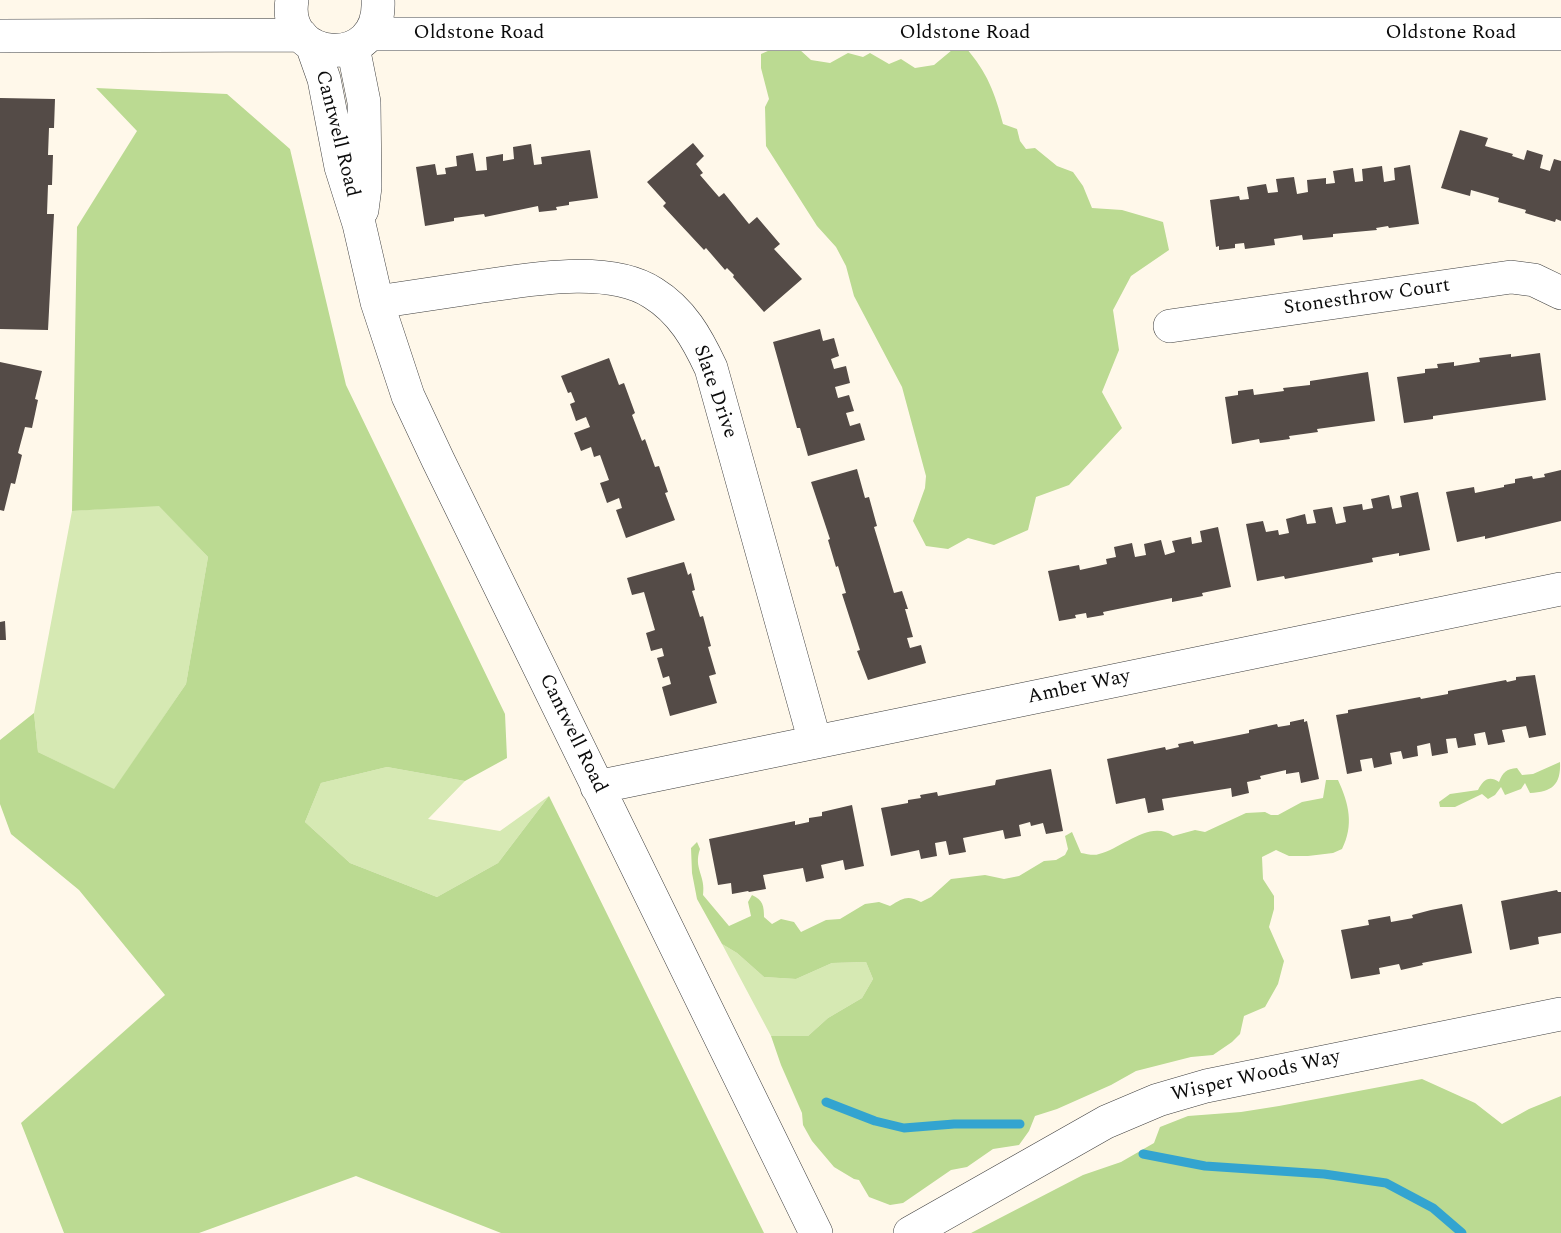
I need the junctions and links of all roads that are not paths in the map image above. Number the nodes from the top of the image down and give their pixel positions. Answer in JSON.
{"nodes":[{"id":1,"x":292,"y":0,"type":"edge"},
{"id":2,"x":378,"y":0,"type":"edge"},
{"id":3,"x":1561,"y":34,"type":"edge"},
{"id":4,"x":0,"y":36,"type":"edge"},
{"id":5,"x":306,"y":40,"type":"junction"},
{"id":6,"x":361,"y":41,"type":"junction"},
{"id":7,"x":359,"y":224,"type":"junction"},
{"id":8,"x":1561,"y":293,"type":"edge"},
{"id":9,"x":377,"y":302,"type":"junction"},
{"id":10,"x":1170,"y":326,"type":"dead end"},
{"id":11,"x":1561,"y":589,"type":"edge"},
{"id":12,"x":815,"y":742,"type":"junction"},
{"id":13,"x":597,"y":787,"type":"junction"},
{"id":14,"x":1561,"y":1014,"type":"edge"},
{"id":15,"x":816,"y":1233,"type":"edge"},
{"id":16,"x":909,"y":1233,"type":"edge"}],
"edges":[{"from":1,"to":5,"type":"street","name":"Cantwell Road"},
{"from":2,"to":6,"type":"street"},
{"from":3,"to":6,"type":"street","name":"Oldstone Road"},
{"from":4,"to":5,"type":"street"},
{"from":5,"to":6,"type":"street","name":"Oldstone Road"},
{"from":5,"to":7,"type":"street","name":"Cantwell Road"},
{"from":6,"to":7,"type":"street","name":"Cantwell Road"},
{"from":7,"to":9,"type":"street","name":"Cantwell Road"},
{"from":8,"to":10,"type":"street","name":"Stonesthrow Court"},
{"from":9,"to":12,"type":"street","name":"Slate Drive"},
{"from":9,"to":13,"type":"street","name":"Cantwell Road"},
{"from":11,"to":12,"type":"street","name":"Amber Way"},
{"from":12,"to":13,"type":"street","name":"Amber Way"},
{"from":13,"to":15,"type":"street","name":"Cantwell Road"},
{"from":14,"to":16,"type":"street","name":"Wisper Woods Way"}]}
